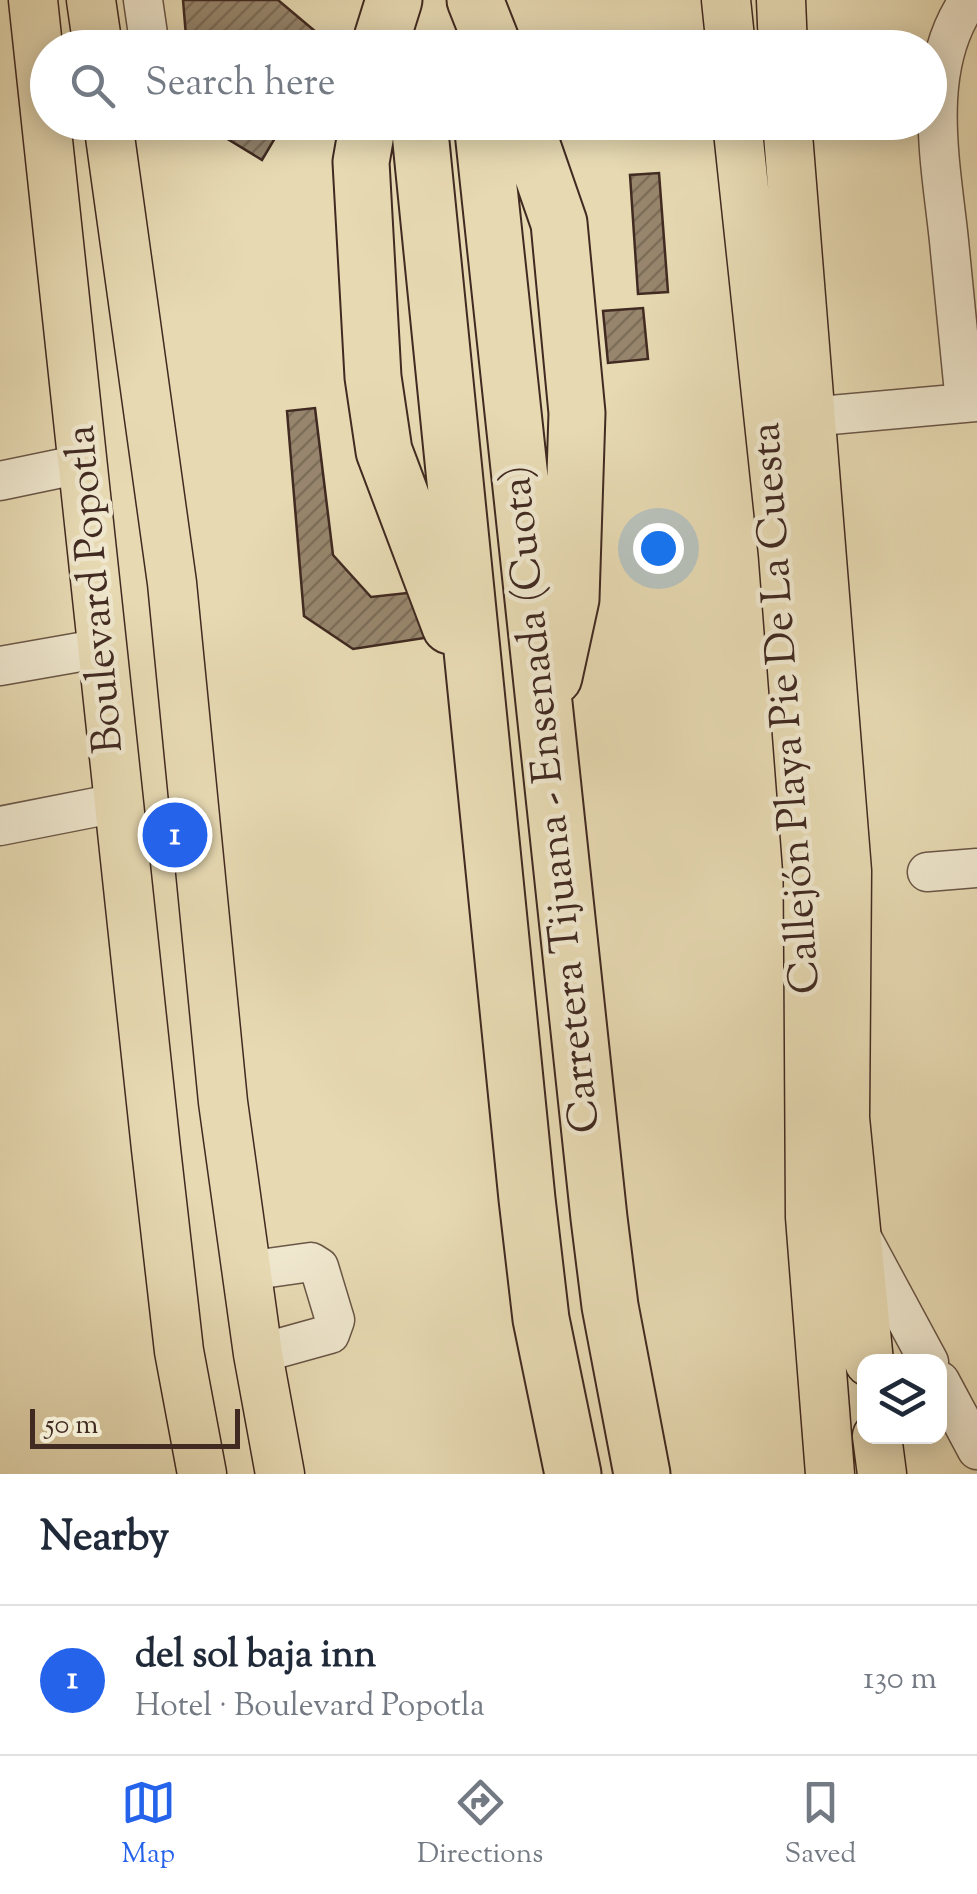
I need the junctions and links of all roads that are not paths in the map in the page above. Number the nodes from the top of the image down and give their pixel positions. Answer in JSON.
{"nodes":[{"id":1,"x":33,"y":0,"type":"edge"},
{"id":2,"x":91,"y":0,"type":"edge"},
{"id":3,"x":143,"y":0,"type":"edge"},
{"id":4,"x":394,"y":0,"type":"edge"},
{"id":5,"x":405,"y":0,"type":"edge"},
{"id":6,"x":472,"y":0,"type":"edge"},
{"id":7,"x":726,"y":0,"type":"edge"},
{"id":8,"x":781,"y":0,"type":"edge"},
{"id":9,"x":969,"y":0,"type":"edge"},
{"id":10,"x":36,"y":30,"type":"edge"},
{"id":11,"x":95,"y":30,"type":"edge"},
{"id":12,"x":147,"y":30,"type":"edge"},
{"id":13,"x":385,"y":30,"type":"edge"},
{"id":14,"x":409,"y":30,"type":"edge"},
{"id":15,"x":473,"y":30,"type":"edge"},
{"id":16,"x":486,"y":30,"type":"edge"},
{"id":17,"x":728,"y":30,"type":"edge"},
{"id":18,"x":782,"y":30,"type":"edge"},
{"id":19,"x":947,"y":49,"type":"edge"},
{"id":20,"x":49,"y":140,"type":"edge"},
{"id":21,"x":110,"y":140,"type":"edge"},
{"id":22,"x":365,"y":140,"type":"edge"},
{"id":23,"x":421,"y":140,"type":"edge"},
{"id":24,"x":484,"y":140,"type":"edge"},
{"id":25,"x":530,"y":140,"type":"edge"},
{"id":26,"x":740,"y":140,"type":"edge"},
{"id":27,"x":787,"y":140,"type":"edge"},
{"id":28,"x":940,"y":140,"type":"edge"},
{"id":29,"x":971,"y":403,"type":"edge"},
{"id":30,"x":789,"y":419,"type":"junction"},
{"id":31,"x":86,"y":463,"type":"junction"},
{"id":32,"x":0,"y":481,"type":"edge"},
{"id":33,"x":103,"y":648,"type":"junction"},
{"id":34,"x":0,"y":666,"type":"edge"},
{"id":35,"x":478,"y":716,"type":"junction"},
{"id":36,"x":546,"y":719,"type":"junction"},
{"id":37,"x":117,"y":803,"type":"junction"},
{"id":38,"x":0,"y":826,"type":"edge"},
{"id":39,"x":977,"y":868,"type":"edge"},
{"id":40,"x":927,"y":872,"type":"dead end"},
{"id":41,"x":852,"y":1220,"type":"junction"},
{"id":42,"x":247,"y":1272,"type":"junction"},
{"id":43,"x":258,"y":1354,"type":"junction"},
{"id":44,"x":867,"y":1354,"type":"edge"},
{"id":45,"x":925,"y":1354,"type":"edge"},
{"id":46,"x":947,"y":1394,"type":"edge"},
{"id":47,"x":878,"y":1444,"type":"edge"},
{"id":48,"x":977,"y":1450,"type":"edge"},
{"id":49,"x":202,"y":1474,"type":"edge"},
{"id":50,"x":280,"y":1474,"type":"edge"},
{"id":51,"x":572,"y":1474,"type":"edge"},
{"id":52,"x":642,"y":1474,"type":"edge"},
{"id":53,"x":830,"y":1474,"type":"edge"},
{"id":54,"x":882,"y":1474,"type":"edge"}],
"edges":[{"from":1,"to":10,"type":"main road","name":"Boulevard Popotla"},
{"from":2,"to":11,"type":"main road"},
{"from":3,"to":12,"type":"street"},
{"from":4,"to":13,"type":"highway"},
{"from":5,"to":14,"type":"highway"},
{"from":6,"to":15,"type":"highway"},
{"from":6,"to":16,"type":"highway"},
{"from":7,"to":17,"type":"main road"},
{"from":8,"to":18,"type":"main road"},
{"from":9,"to":19,"type":"street"},
{"from":20,"to":31,"type":"main road","name":"Boulevard Popotla"},
{"from":21,"to":42,"type":"main road","name":"Boulevard Popotla"},
{"from":22,"to":35,"type":"highway"},
{"from":23,"to":35,"type":"highway","name":"Carretera Tijuana - Ensenada (Cuota)"},
{"from":24,"to":36,"type":"highway","name":"Carretera Tijuana - Ensenada (Cuota)"},
{"from":25,"to":36,"type":"highway"},
{"from":26,"to":30,"type":"main road","name":"Callejón Playa Pie De La Cuesta"},
{"from":27,"to":30,"type":"main road","name":"Callejón Playa Pie De La Cuesta"},
{"from":28,"to":29,"type":"street"},
{"from":29,"to":30,"type":"street"},
{"from":30,"to":41,"type":"main road","name":"Callejón Playa Pie De La Cuesta"},
{"from":30,"to":53,"type":"main road","name":"Callejón Playa Pie De La Cuesta"},
{"from":31,"to":32,"type":"street"},
{"from":31,"to":33,"type":"main road","name":"Boulevard Popotla"},
{"from":33,"to":34,"type":"street"},
{"from":33,"to":37,"type":"main road","name":"Boulevard Popotla"},
{"from":35,"to":51,"type":"highway","name":"Carretera Tijuana - Ensenada (Cuota)"},
{"from":36,"to":52,"type":"highway","name":"Carretera Tijuana - Ensenada (Cuota)"},
{"from":37,"to":38,"type":"street"},
{"from":37,"to":49,"type":"main road","name":"Boulevard Popotla"},
{"from":39,"to":40,"type":"street"},
{"from":41,"to":44,"type":"main road","name":"Callejón Playa Pie De La Cuesta"},
{"from":41,"to":45,"type":"street"},
{"from":42,"to":43,"type":"main road","name":"Boulevard Popotla"},
{"from":42,"to":43,"type":"street"},
{"from":43,"to":50,"type":"main road","name":"Boulevard Popotla"},
{"from":46,"to":48,"type":"street"},
{"from":47,"to":54,"type":"main road"}]}
